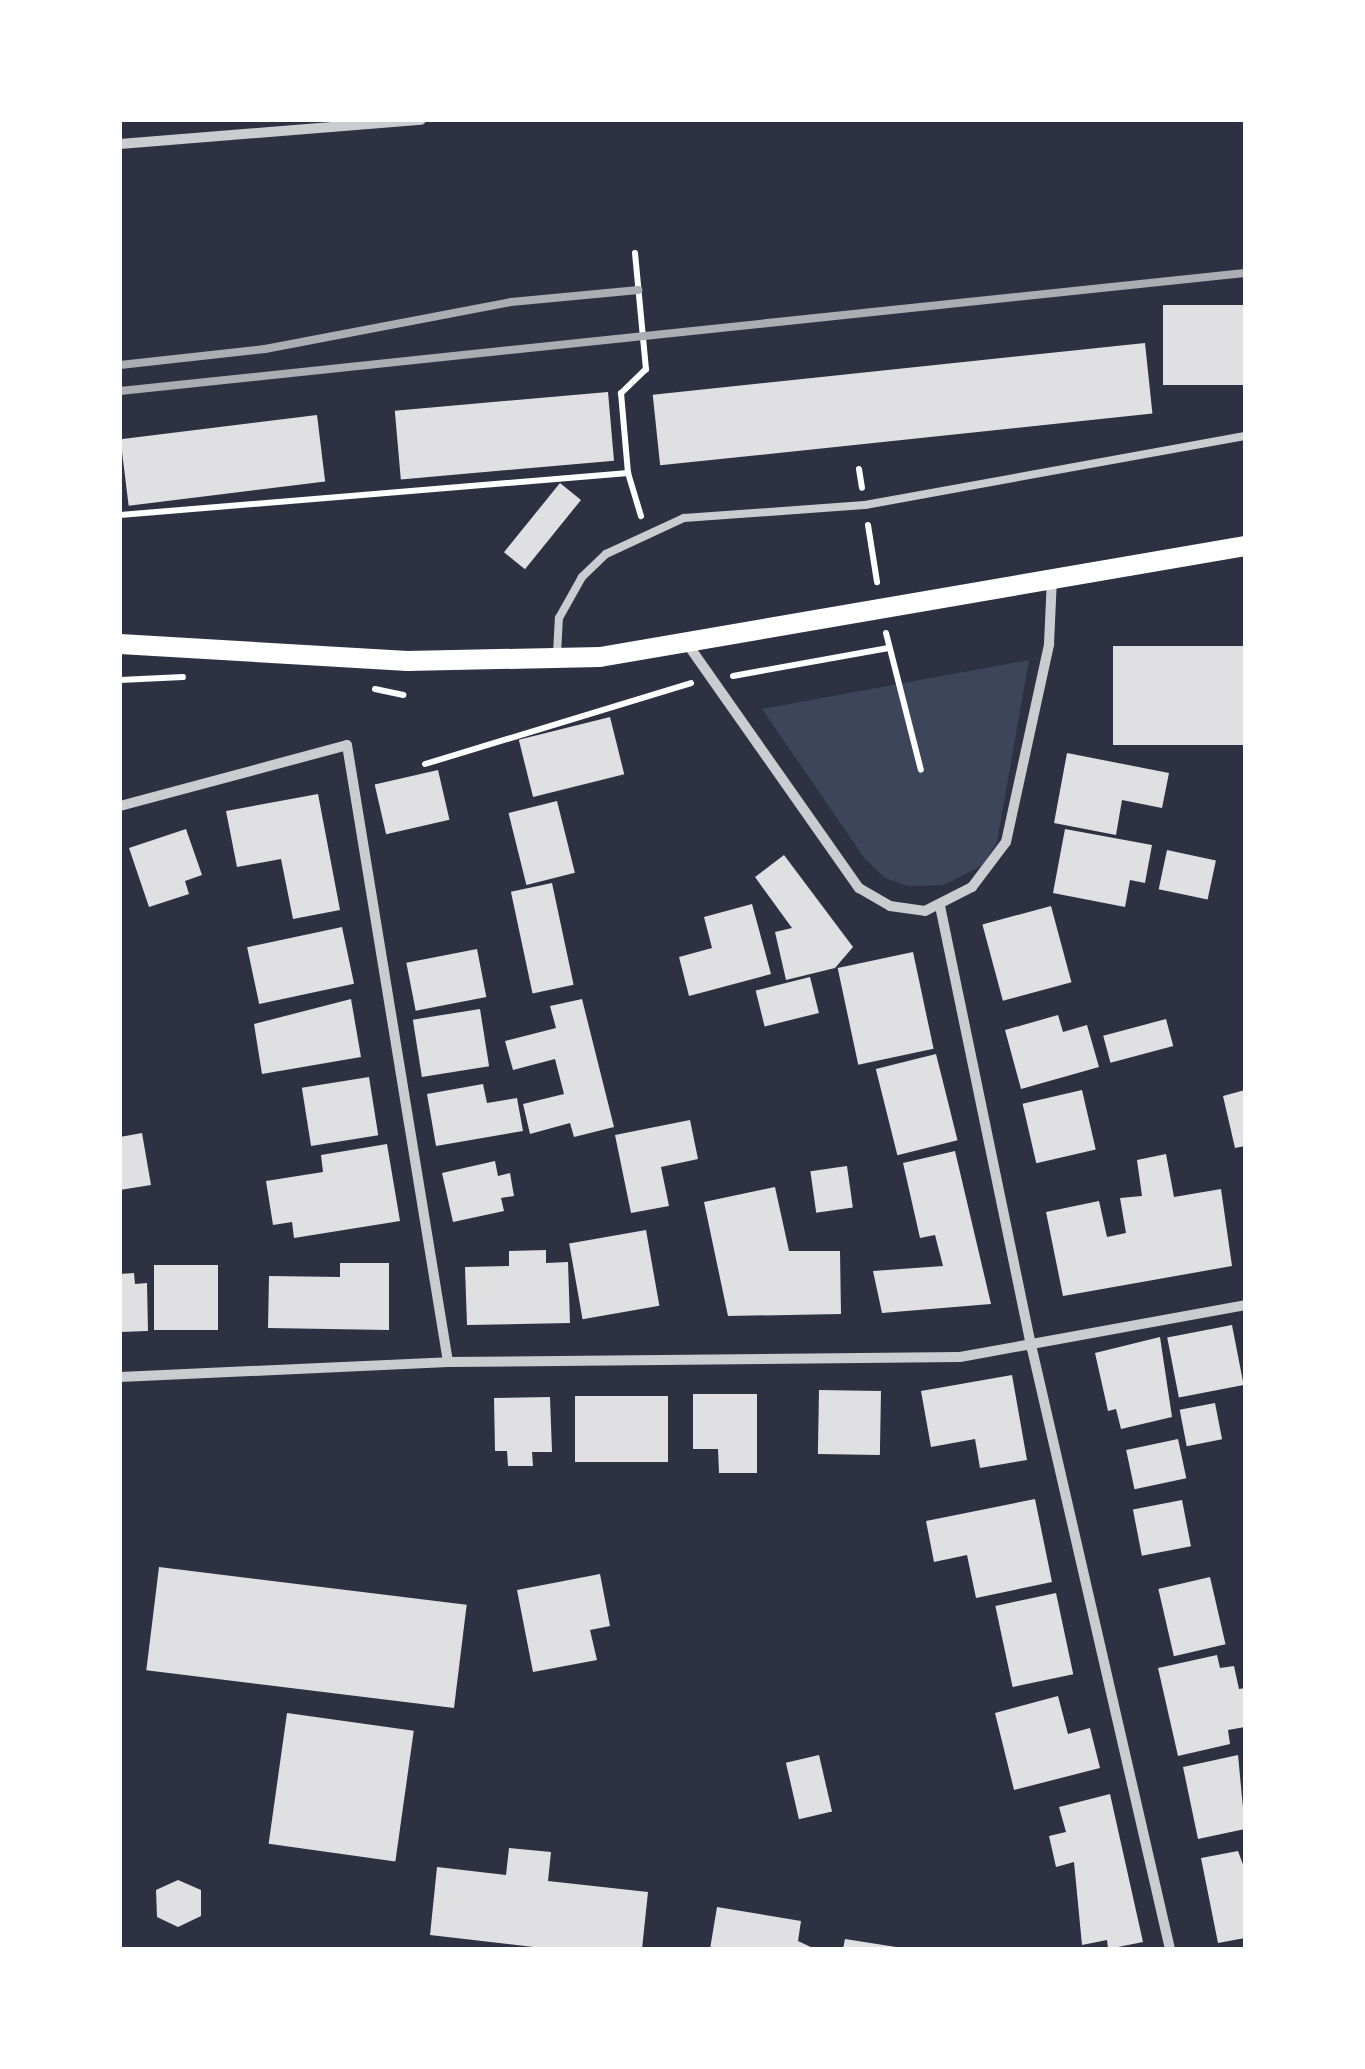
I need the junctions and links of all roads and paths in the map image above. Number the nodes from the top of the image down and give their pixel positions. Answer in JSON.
{"nodes":[{"id":1,"x":418,"y":120,"type":"edge"},
{"id":2,"x":120,"y":144,"type":"edge"},
{"id":3,"x":634,"y":254,"type":"dead end"},
{"id":4,"x":1245,"y":436,"type":"edge"},
{"id":5,"x":628,"y":473,"type":"junction"},
{"id":6,"x":120,"y":515,"type":"edge"},
{"id":7,"x":646,"y":531,"type":"junction"},
{"id":8,"x":1245,"y":546,"type":"edge"},
{"id":9,"x":1052,"y":576,"type":"junction"},
{"id":10,"x":686,"y":642,"type":"junction"},
{"id":11,"x":120,"y":644,"type":"edge"},
{"id":12,"x":556,"y":658,"type":"junction"},
{"id":13,"x":714,"y":680,"type":"junction"},
{"id":14,"x":425,"y":764,"type":"dead end"},
{"id":15,"x":921,"y":770,"type":"dead end"},
{"id":16,"x":120,"y":806,"type":"edge"},
{"id":17,"x":940,"y":906,"type":"junction"},
{"id":18,"x":1245,"y":1305,"type":"edge"},
{"id":19,"x":1032,"y":1349,"type":"junction"},
{"id":20,"x":448,"y":1362,"type":"junction"},
{"id":21,"x":120,"y":1377,"type":"edge"},
{"id":22,"x":1170,"y":1949,"type":"edge"}],
"edges":[{"from":1,"to":2,"type":"street"},
{"from":3,"to":5,"type":"path"},
{"from":4,"to":7,"type":"lane"},
{"from":5,"to":6,"type":"path"},
{"from":5,"to":7,"type":"path"},
{"from":7,"to":12,"type":"lane"},
{"from":8,"to":9,"type":"main road"},
{"from":9,"to":10,"type":"main road"},
{"from":9,"to":17,"type":"street"},
{"from":10,"to":12,"type":"main road"},
{"from":10,"to":13,"type":"street"},
{"from":11,"to":12,"type":"main road"},
{"from":13,"to":14,"type":"path"},
{"from":13,"to":15,"type":"path"},
{"from":13,"to":17,"type":"street"},
{"from":16,"to":20,"type":"street"},
{"from":17,"to":19,"type":"street"},
{"from":18,"to":19,"type":"street"},
{"from":19,"to":20,"type":"street"},
{"from":19,"to":22,"type":"street"},
{"from":20,"to":21,"type":"street"}]}
